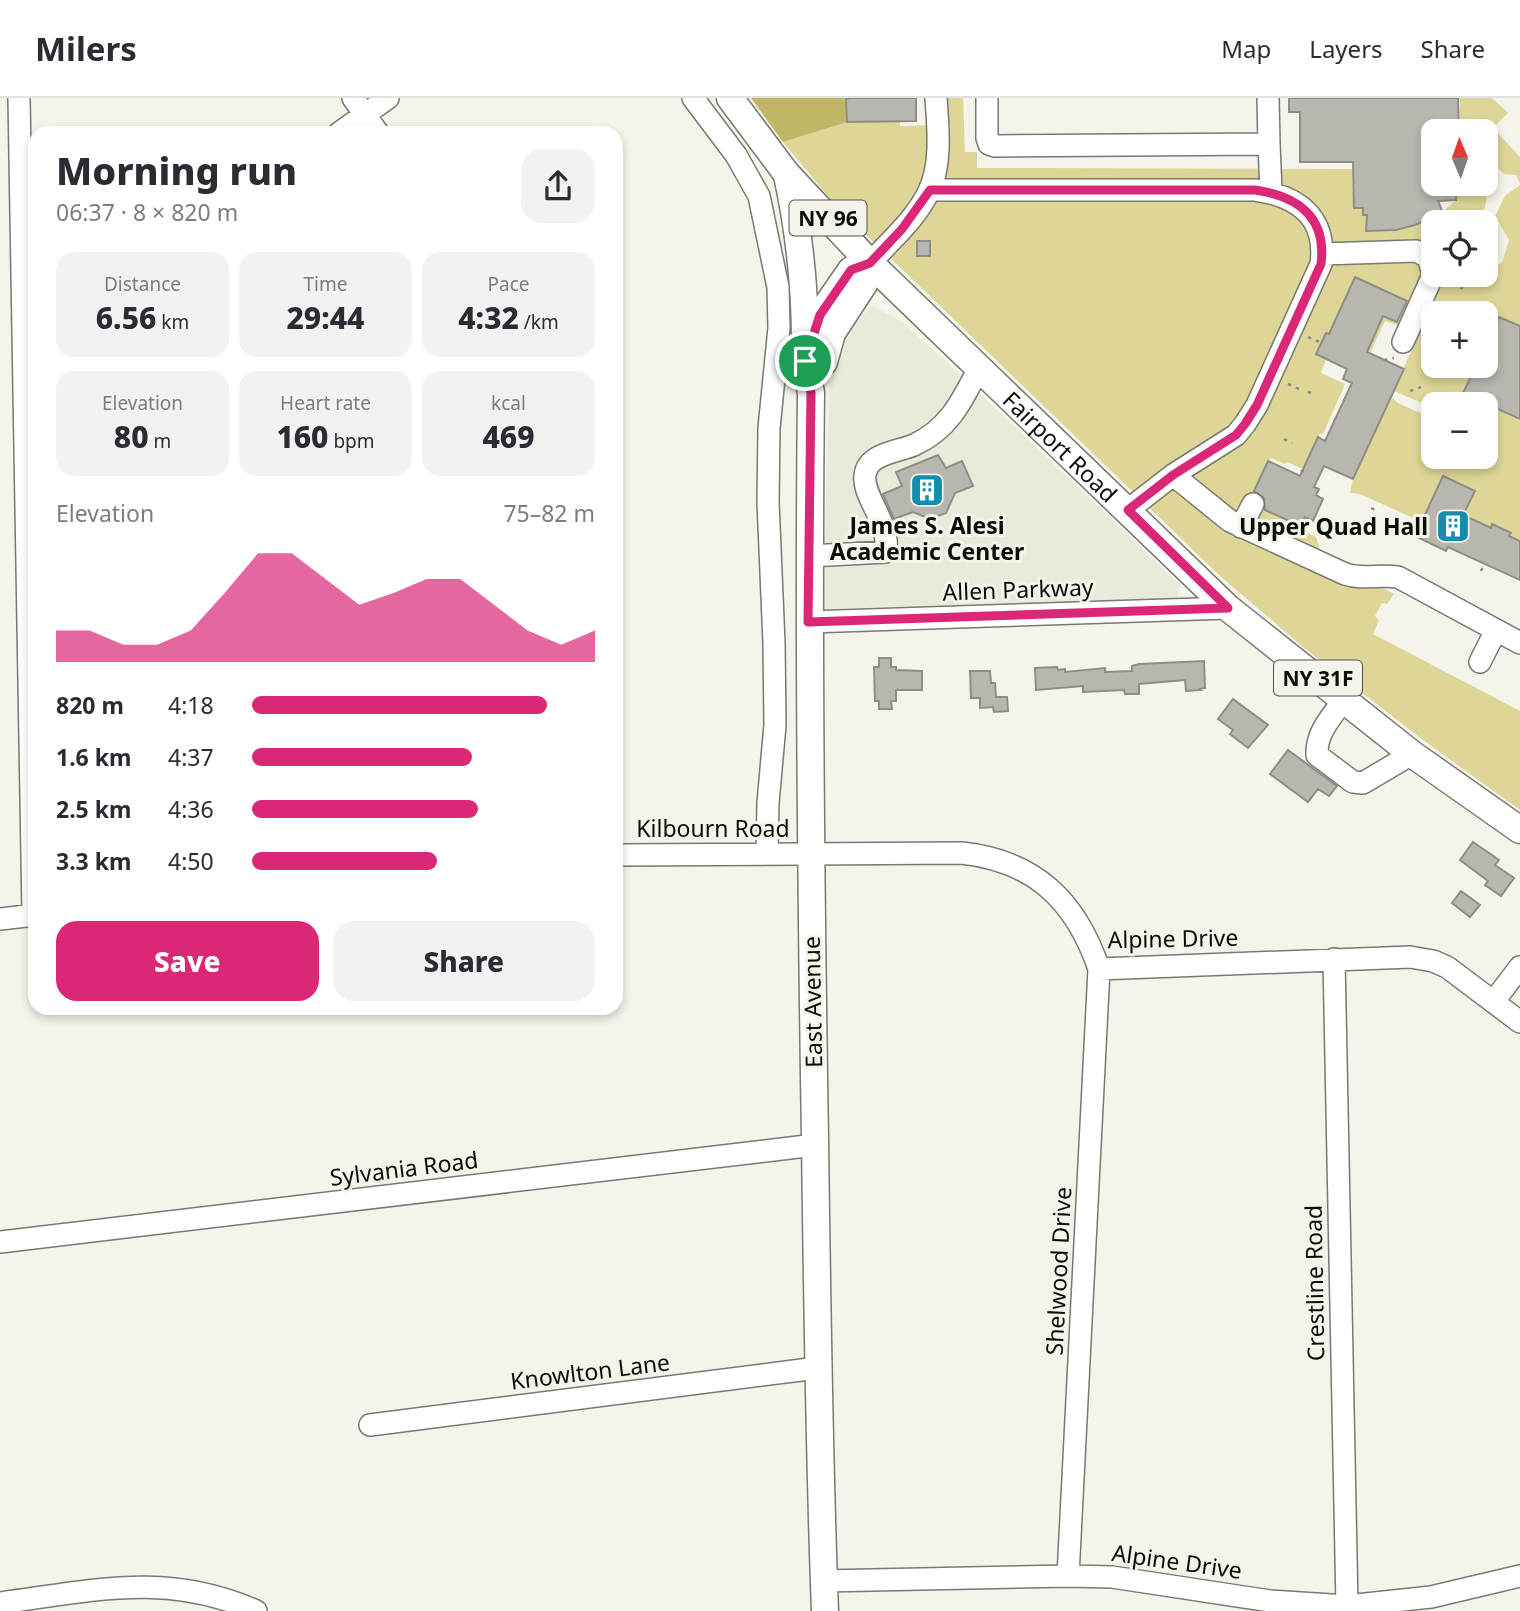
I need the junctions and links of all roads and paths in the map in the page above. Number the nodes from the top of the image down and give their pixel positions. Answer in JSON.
{"nodes":[{"id":1,"x":19,"y":98,"type":"edge"},
{"id":2,"x":388,"y":98,"type":"edge"},
{"id":3,"x":693,"y":98,"type":"edge"},
{"id":4,"x":730,"y":98,"type":"edge"},
{"id":5,"x":936,"y":98,"type":"edge"},
{"id":6,"x":987,"y":98,"type":"edge"},
{"id":7,"x":1268,"y":98,"type":"edge"},
{"id":8,"x":359,"y":106,"type":"edge"},
{"id":9,"x":344,"y":126,"type":"edge"},
{"id":10,"x":372,"y":126,"type":"edge"},
{"id":11,"x":1269,"y":144,"type":"junction"},
{"id":12,"x":786,"y":173,"type":"junction"},
{"id":13,"x":930,"y":190,"type":"junction"},
{"id":14,"x":1271,"y":192,"type":"junction"},
{"id":15,"x":1322,"y":254,"type":"junction"},
{"id":16,"x":1421,"y":254,"type":"edge"},
{"id":17,"x":870,"y":263,"type":"junction"},
{"id":18,"x":1427,"y":287,"type":"edge"},
{"id":19,"x":1304,"y":335,"type":"dead end"},
{"id":20,"x":1322,"y":344,"type":"dead end"},
{"id":21,"x":1399,"y":350,"type":"joint"},
{"id":22,"x":1384,"y":359,"type":"dead end"},
{"id":23,"x":805,"y":361,"type":"junction"},
{"id":24,"x":979,"y":368,"type":"junction"},
{"id":25,"x":1288,"y":384,"type":"dead end"},
{"id":26,"x":1421,"y":387,"type":"dead end"},
{"id":27,"x":1299,"y":388,"type":"dead end"},
{"id":28,"x":1410,"y":391,"type":"dead end"},
{"id":29,"x":811,"y":393,"type":"junction"},
{"id":30,"x":1284,"y":439,"type":"dead end"},
{"id":31,"x":1292,"y":443,"type":"dead end"},
{"id":32,"x":1301,"y":470,"type":"dead end"},
{"id":33,"x":1306,"y":473,"type":"dead end"},
{"id":34,"x":1173,"y":475,"type":"junction"},
{"id":35,"x":1253,"y":504,"type":"dead end"},
{"id":36,"x":1371,"y":508,"type":"dead end"},
{"id":37,"x":1128,"y":510,"type":"junction"},
{"id":38,"x":1377,"y":511,"type":"dead end"},
{"id":39,"x":1241,"y":527,"type":"junction"},
{"id":40,"x":809,"y":556,"type":"junction"},
{"id":41,"x":1485,"y":563,"type":"dead end"},
{"id":42,"x":1481,"y":571,"type":"dead end"},
{"id":43,"x":28,"y":588,"type":"edge"},
{"id":44,"x":1228,"y":608,"type":"junction"},
{"id":45,"x":808,"y":622,"type":"junction"},
{"id":46,"x":1496,"y":630,"type":"junction"},
{"id":47,"x":1520,"y":643,"type":"edge"},
{"id":48,"x":1480,"y":662,"type":"dead end"},
{"id":49,"x":1345,"y":699,"type":"junction"},
{"id":50,"x":1412,"y":754,"type":"junction"},
{"id":51,"x":1520,"y":830,"type":"edge"},
{"id":52,"x":767,"y":854,"type":"junction"},
{"id":53,"x":810,"y":854,"type":"junction"},
{"id":54,"x":623,"y":855,"type":"edge"},
{"id":55,"x":28,"y":916,"type":"edge"},
{"id":56,"x":0,"y":919,"type":"edge"},
{"id":57,"x":1334,"y":958,"type":"junction"},
{"id":58,"x":1520,"y":967,"type":"edge"},
{"id":59,"x":1099,"y":969,"type":"junction"},
{"id":60,"x":1494,"y":1001,"type":"junction"},
{"id":61,"x":1520,"y":1022,"type":"edge"},
{"id":62,"x":815,"y":1145,"type":"junction"},
{"id":63,"x":0,"y":1242,"type":"edge"},
{"id":64,"x":817,"y":1368,"type":"junction"},
{"id":65,"x":370,"y":1425,"type":"dead end"},
{"id":66,"x":1068,"y":1576,"type":"junction"},
{"id":67,"x":1520,"y":1576,"type":"edge"},
{"id":68,"x":824,"y":1581,"type":"junction"},
{"id":69,"x":0,"y":1603,"type":"edge"},
{"id":70,"x":1347,"y":1606,"type":"junction"},
{"id":71,"x":256,"y":1611,"type":"edge"},
{"id":72,"x":825,"y":1611,"type":"edge"}],
"edges":[{"from":1,"to":43,"type":"street"},
{"from":2,"to":8,"type":"street"},
{"from":3,"to":52,"type":"street"},
{"from":4,"to":12,"type":"main road","number":"NY 96"},
{"from":5,"to":13,"type":"street"},
{"from":6,"to":11,"type":"street"},
{"from":7,"to":11,"type":"street"},
{"from":8,"to":9,"type":"street"},
{"from":8,"to":10,"type":"street"},
{"from":11,"to":14,"type":"street"},
{"from":12,"to":17,"type":"main road","number":"NY 96"},
{"from":12,"to":23,"type":"main road","number":"NY 96"},
{"from":13,"to":14,"type":"street"},
{"from":13,"to":17,"type":"street"},
{"from":14,"to":15,"type":"street"},
{"from":15,"to":16,"type":"street"},
{"from":15,"to":34,"type":"street"},
{"from":17,"to":23,"type":"main road","name":"East Avenue","number":"NY 96"},
{"from":17,"to":24,"type":"main road","name":"Fairport Road","number":"NY 31F"},
{"from":17,"to":29,"type":"main road","name":"East Avenue","number":"NY 96"},
{"from":18,"to":21,"type":"street"},
{"from":19,"to":20,"type":"path"},
{"from":21,"to":22,"type":"path"},
{"from":23,"to":29,"type":"main road","name":"East Avenue","number":"NY 96"},
{"from":24,"to":37,"type":"main road","name":"Fairport Road","number":"NY 31F"},
{"from":24,"to":40,"type":"street"},
{"from":25,"to":27,"type":"path"},
{"from":26,"to":28,"type":"path"},
{"from":29,"to":40,"type":"main road","name":"East Avenue","number":"NY 96"},
{"from":30,"to":31,"type":"path"},
{"from":32,"to":33,"type":"path"},
{"from":34,"to":37,"type":"street"},
{"from":34,"to":39,"type":"street"},
{"from":35,"to":39,"type":"street"},
{"from":36,"to":38,"type":"path"},
{"from":37,"to":44,"type":"main road","name":"Fairport Road","number":"NY 31F"},
{"from":39,"to":46,"type":"street"},
{"from":40,"to":45,"type":"main road","name":"East Avenue","number":"NY 96"},
{"from":41,"to":42,"type":"path"},
{"from":44,"to":45,"type":"street","name":"Allen Parkway"},
{"from":44,"to":49,"type":"main road","name":"Fairport Road","number":"NY 31F"},
{"from":45,"to":53,"type":"main road","name":"East Avenue","number":"NY 96"},
{"from":46,"to":47,"type":"street"},
{"from":46,"to":48,"type":"street"},
{"from":49,"to":50,"type":"main road","name":"Fairport Road","number":"NY 31F"},
{"from":49,"to":50,"type":"street"},
{"from":50,"to":51,"type":"main road","name":"Fairport Road","number":"NY 31F"},
{"from":52,"to":53,"type":"street","name":"Kilbourn Road"},
{"from":52,"to":54,"type":"street","name":"Kilbourn Road"},
{"from":53,"to":59,"type":"street","name":"Alpine Drive"},
{"from":53,"to":62,"type":"main road","name":"East Avenue","number":"NY 96"},
{"from":55,"to":56,"type":"street"},
{"from":57,"to":59,"type":"street","name":"Alpine Drive"},
{"from":57,"to":60,"type":"street","name":"Alpine Drive"},
{"from":57,"to":70,"type":"street","name":"Crestline Road"},
{"from":58,"to":60,"type":"street"},
{"from":59,"to":66,"type":"street","name":"Shelwood Drive"},
{"from":60,"to":61,"type":"street","name":"Alpine Drive"},
{"from":62,"to":63,"type":"street","name":"Sylvania Road"},
{"from":62,"to":64,"type":"main road","name":"East Avenue","number":"NY 96"},
{"from":64,"to":65,"type":"street","name":"Knowlton Lane"},
{"from":64,"to":68,"type":"main road","name":"East Avenue","number":"NY 96"},
{"from":66,"to":68,"type":"street","name":"Alpine Drive"},
{"from":66,"to":70,"type":"street","name":"Alpine Drive"},
{"from":67,"to":70,"type":"street","name":"Alpine Drive"},
{"from":68,"to":72,"type":"main road","name":"East Avenue","number":"NY 96"},
{"from":69,"to":71,"type":"street"}]}
